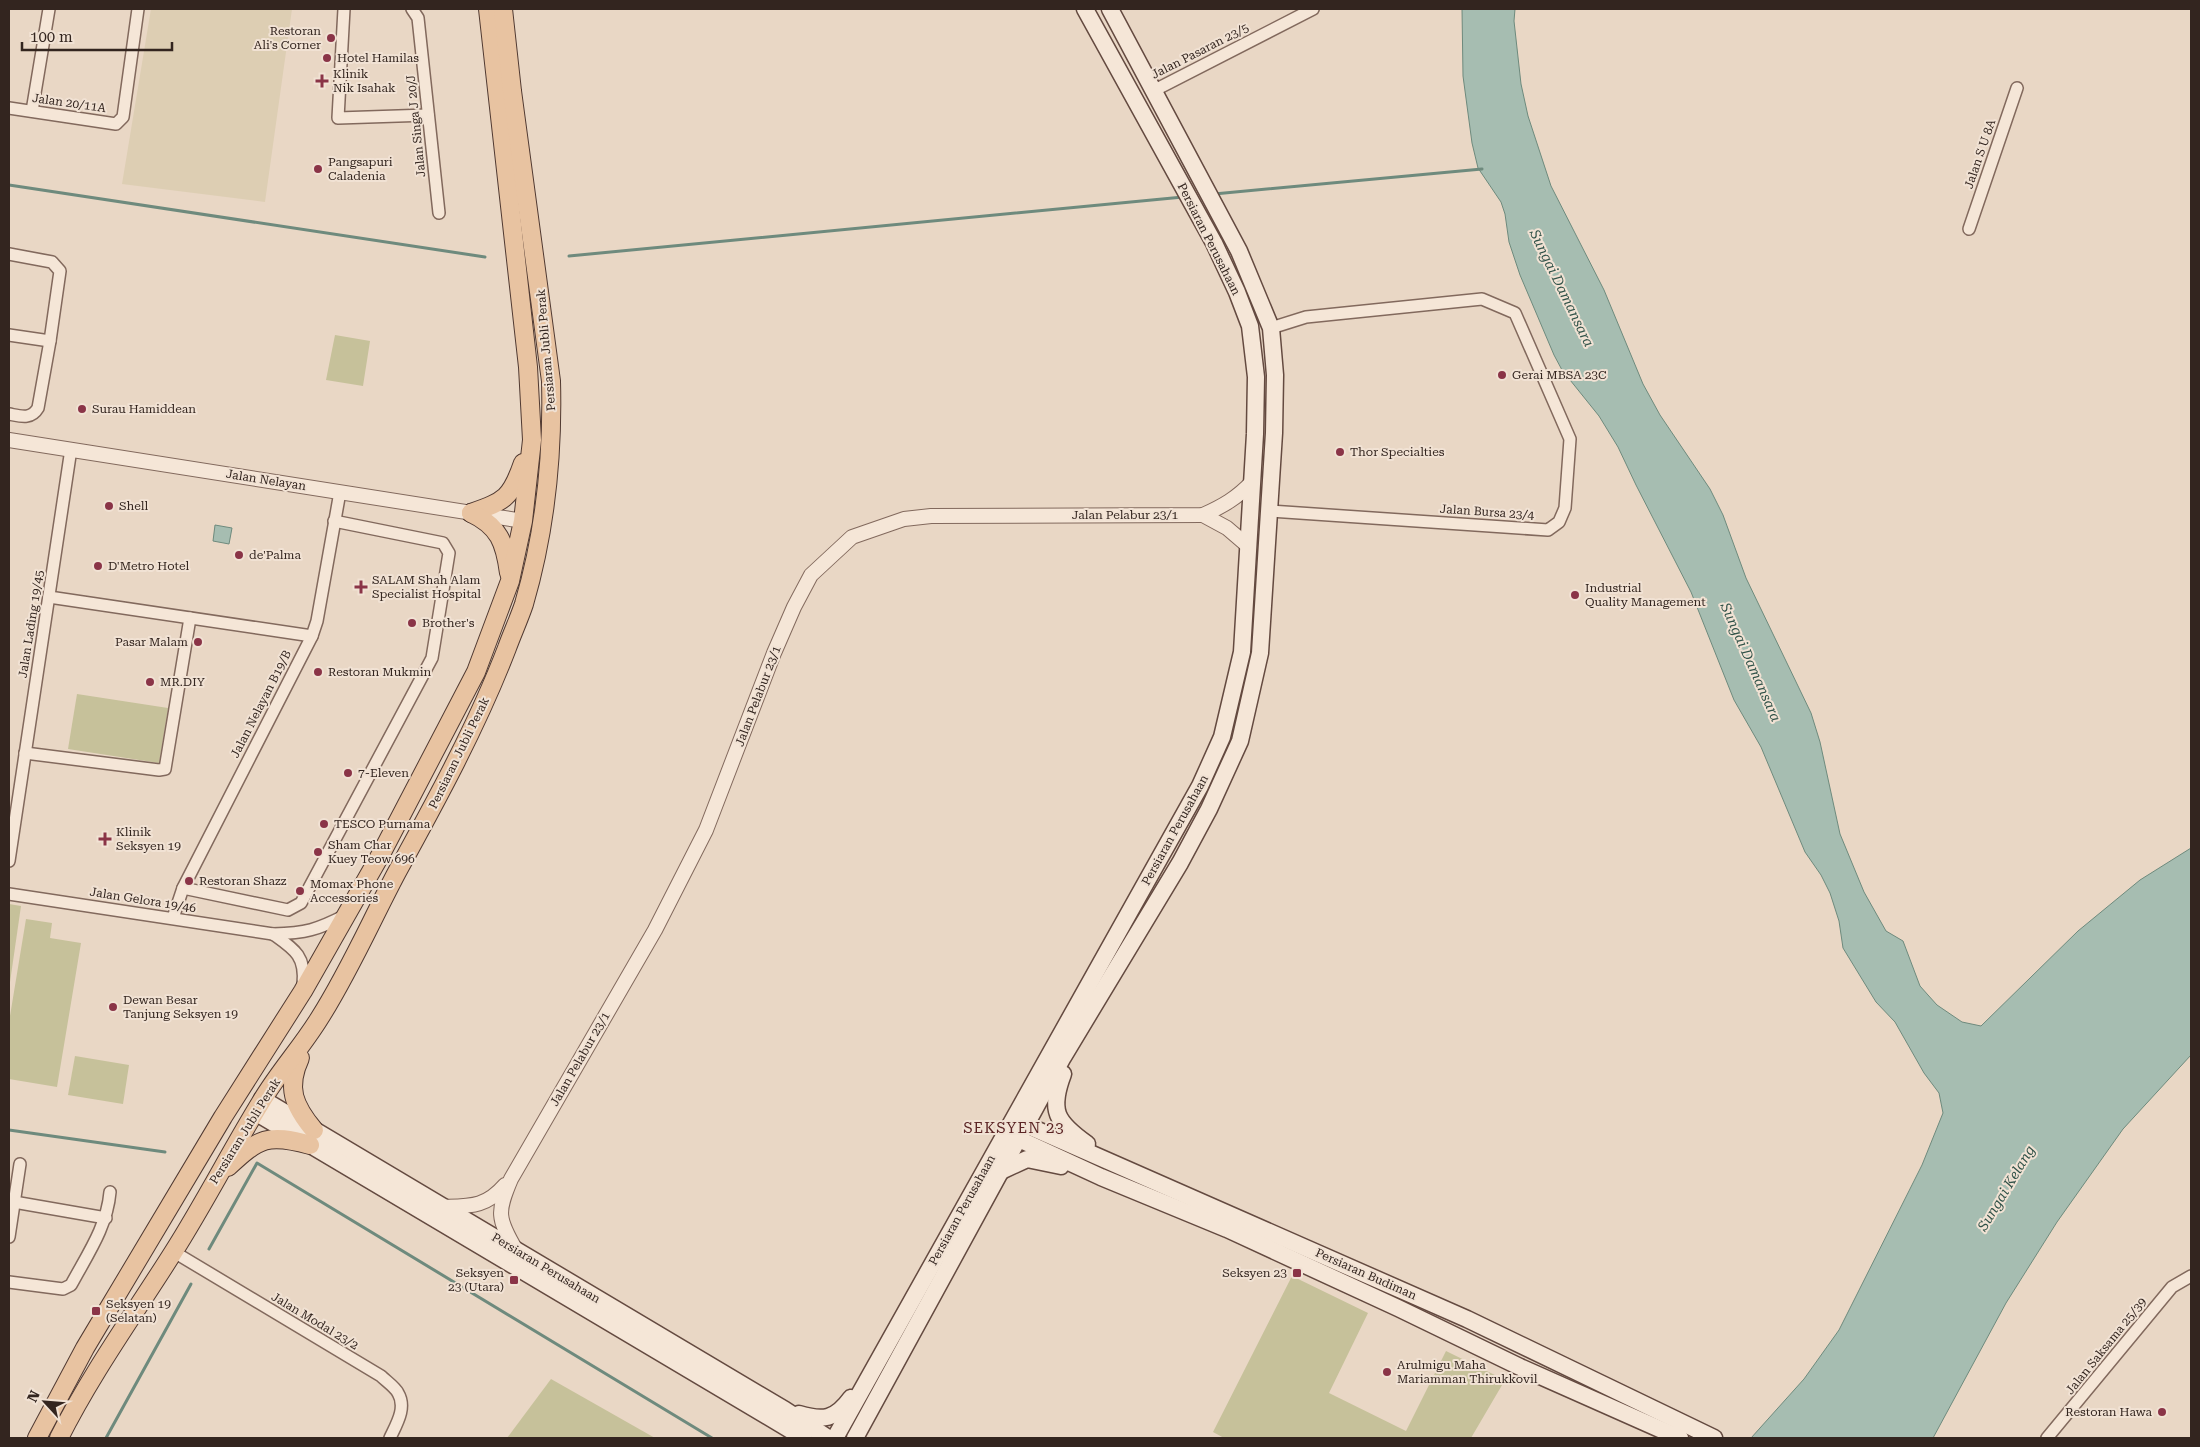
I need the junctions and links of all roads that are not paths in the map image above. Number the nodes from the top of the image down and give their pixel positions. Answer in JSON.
{"nodes":[{"id":1,"x":50,"y":9,"type":"edge"},
{"id":2,"x":138,"y":9,"type":"edge"},
{"id":3,"x":344,"y":9,"type":"edge"},
{"id":4,"x":412,"y":9,"type":"edge"},
{"id":5,"x":503,"y":9,"type":"edge"},
{"id":6,"x":1085,"y":9,"type":"edge"},
{"id":7,"x":1110,"y":9,"type":"edge"},
{"id":8,"x":1313,"y":9,"type":"edge"},
{"id":9,"x":486,"y":14,"type":"edge"},
{"id":10,"x":2017,"y":88,"type":"dead end"},
{"id":11,"x":1153,"y":90,"type":"junction"},
{"id":12,"x":9,"y":108,"type":"edge"},
{"id":13,"x":32,"y":111,"type":"junction"},
{"id":14,"x":428,"y":115,"type":"junction"},
{"id":15,"x":439,"y":213,"type":"dead end"},
{"id":16,"x":1969,"y":229,"type":"dead end"},
{"id":17,"x":9,"y":254,"type":"edge"},
{"id":18,"x":1271,"y":328,"type":"junction"},
{"id":19,"x":9,"y":335,"type":"edge"},
{"id":20,"x":50,"y":341,"type":"junction"},
{"id":21,"x":9,"y":414,"type":"edge"},
{"id":22,"x":9,"y":440,"type":"edge"},
{"id":23,"x":532,"y":440,"type":"junction"},
{"id":24,"x":71,"y":450,"type":"junction"},
{"id":25,"x":1252,"y":482,"type":"junction"},
{"id":26,"x":340,"y":492,"type":"junction"},
{"id":27,"x":545,"y":499,"type":"junction"},
{"id":28,"x":1270,"y":511,"type":"junction"},
{"id":29,"x":471,"y":513,"type":"junction"},
{"id":30,"x":1203,"y":515,"type":"junction"},
{"id":31,"x":334,"y":521,"type":"junction"},
{"id":32,"x":523,"y":522,"type":"junction"},
{"id":33,"x":1248,"y":546,"type":"junction"},
{"id":34,"x":510,"y":580,"type":"junction"},
{"id":35,"x":49,"y":597,"type":"junction"},
{"id":36,"x":190,"y":618,"type":"junction"},
{"id":37,"x":312,"y":636,"type":"junction"},
{"id":38,"x":25,"y":754,"type":"junction"},
{"id":39,"x":9,"y":861,"type":"edge"},
{"id":40,"x":183,"y":888,"type":"junction"},
{"id":41,"x":9,"y":894,"type":"edge"},
{"id":42,"x":348,"y":914,"type":"junction"},
{"id":43,"x":173,"y":918,"type":"junction"},
{"id":44,"x":273,"y":934,"type":"junction"},
{"id":45,"x":303,"y":991,"type":"junction"},
{"id":46,"x":318,"y":1022,"type":"junction"},
{"id":47,"x":1063,"y":1057,"type":"junction"},
{"id":48,"x":249,"y":1076,"type":"junction"},
{"id":49,"x":255,"y":1104,"type":"junction"},
{"id":50,"x":223,"y":1118,"type":"junction"},
{"id":51,"x":1016,"y":1129,"type":"junction"},
{"id":52,"x":312,"y":1137,"type":"junction"},
{"id":53,"x":20,"y":1164,"type":"dead end"},
{"id":54,"x":1113,"y":1164,"type":"junction"},
{"id":55,"x":1001,"y":1171,"type":"junction"},
{"id":56,"x":1101,"y":1177,"type":"junction"},
{"id":57,"x":511,"y":1179,"type":"junction"},
{"id":58,"x":214,"y":1181,"type":"junction"},
{"id":59,"x":110,"y":1192,"type":"dead end"},
{"id":60,"x":14,"y":1202,"type":"junction"},
{"id":61,"x":443,"y":1207,"type":"junction"},
{"id":62,"x":106,"y":1218,"type":"junction"},
{"id":63,"x":161,"y":1223,"type":"junction"},
{"id":64,"x":9,"y":1237,"type":"edge"},
{"id":65,"x":516,"y":1250,"type":"junction"},
{"id":66,"x":174,"y":1252,"type":"junction"},
{"id":67,"x":143,"y":1254,"type":"junction"},
{"id":68,"x":2191,"y":1276,"type":"edge"},
{"id":69,"x":9,"y":1282,"type":"edge"},
{"id":70,"x":886,"y":1346,"type":"junction"},
{"id":71,"x":781,"y":1416,"type":"junction"},
{"id":72,"x":867,"y":1416,"type":"junction"},
{"id":73,"x":38,"y":1434,"type":"edge"},
{"id":74,"x":1707,"y":1435,"type":"edge"},
{"id":75,"x":59,"y":1438,"type":"edge"},
{"id":76,"x":390,"y":1438,"type":"edge"},
{"id":77,"x":794,"y":1438,"type":"edge"},
{"id":78,"x":804,"y":1438,"type":"edge"},
{"id":79,"x":828,"y":1438,"type":"edge"},
{"id":80,"x":835,"y":1438,"type":"edge"},
{"id":81,"x":855,"y":1438,"type":"edge"},
{"id":82,"x":864,"y":1438,"type":"edge"},
{"id":83,"x":1680,"y":1438,"type":"edge"},
{"id":84,"x":2047,"y":1438,"type":"edge"}],
"edges":[{"from":1,"to":13,"type":"street"},
{"from":2,"to":13,"type":"street","name":"Jalan 20/11A"},
{"from":3,"to":14,"type":"street"},
{"from":4,"to":14,"type":"street","name":"Jalan Singa J 20/J"},
{"from":5,"to":27,"type":"main road","name":"Persiaran Jubli Perak"},
{"from":6,"to":25,"type":"main road","name":"Persiaran Perusahaan"},
{"from":7,"to":11,"type":"main road","name":"Persiaran Perusahaan"},
{"from":8,"to":11,"type":"street","name":"Jalan Pasaran 23/5"},
{"from":9,"to":23,"type":"main road","name":"Persiaran Jubli Perak"},
{"from":10,"to":16,"type":"street","name":"Jalan S U 8A"},
{"from":11,"to":18,"type":"main road","name":"Persiaran Perusahaan"},
{"from":12,"to":13,"type":"street","name":"Jalan 20/11A"},
{"from":14,"to":15,"type":"street","name":"Jalan Singa J 20/J"},
{"from":17,"to":20,"type":"street"},
{"from":18,"to":28,"type":"main road","name":"Persiaran Perusahaan"},
{"from":18,"to":28,"type":"street","name":"Jalan Bursa 23/4"},
{"from":19,"to":20,"type":"street"},
{"from":20,"to":21,"type":"street"},
{"from":22,"to":24,"type":"street","name":"Jalan Nelayan"},
{"from":23,"to":29,"type":"main road"},
{"from":23,"to":32,"type":"main road","name":"Persiaran Jubli Perak"},
{"from":24,"to":26,"type":"street","name":"Jalan Nelayan"},
{"from":24,"to":35,"type":"street","name":"Jalan Lading 19/45"},
{"from":25,"to":30,"type":"street","name":"Jalan Pelabur 23/1"},
{"from":25,"to":33,"type":"main road","name":"Persiaran Perusahaan"},
{"from":26,"to":29,"type":"street","name":"Jalan Nelayan"},
{"from":26,"to":31,"type":"street","name":"Jalan Nelayan B19/B"},
{"from":27,"to":32,"type":"main road"},
{"from":27,"to":46,"type":"main road","name":"Persiaran Jubli Perak"},
{"from":28,"to":47,"type":"main road","name":"Persiaran Perusahaan"},
{"from":29,"to":32,"type":"street","name":"Jalan Nelayan"},
{"from":29,"to":34,"type":"main road"},
{"from":30,"to":33,"type":"street","name":"Jalan Pelabur 23/1"},
{"from":30,"to":57,"type":"street","name":"Jalan Pelabur 23/1"},
{"from":31,"to":37,"type":"street","name":"Jalan Nelayan B19/B"},
{"from":31,"to":40,"type":"street"},
{"from":32,"to":34,"type":"main road","name":"Persiaran Jubli Perak"},
{"from":33,"to":51,"type":"main road","name":"Persiaran Perusahaan"},
{"from":34,"to":42,"type":"main road","name":"Persiaran Jubli Perak"},
{"from":35,"to":36,"type":"street"},
{"from":35,"to":38,"type":"street","name":"Jalan Lading 19/45"},
{"from":36,"to":37,"type":"street"},
{"from":36,"to":38,"type":"street"},
{"from":37,"to":40,"type":"street","name":"Jalan Nelayan B19/B"},
{"from":38,"to":39,"type":"street","name":"Jalan Lading 19/45"},
{"from":40,"to":43,"type":"street","name":"Jalan Nelayan B19/B"},
{"from":41,"to":43,"type":"street","name":"Jalan Gelora 19/46"},
{"from":42,"to":44,"type":"street","name":"Jalan Gelora 19/46"},
{"from":42,"to":45,"type":"main road","name":"Persiaran Jubli Perak"},
{"from":43,"to":44,"type":"street","name":"Jalan Gelora 19/46"},
{"from":44,"to":45,"type":"street","name":"Jalan Gelora 19/46"},
{"from":45,"to":48,"type":"main road","name":"Persiaran Jubli Perak"},
{"from":46,"to":49,"type":"main road","name":"Persiaran Jubli Perak"},
{"from":46,"to":52,"type":"main road"},
{"from":47,"to":51,"type":"main road","name":"Persiaran Perusahaan"},
{"from":47,"to":54,"type":"main road"},
{"from":48,"to":49,"type":"main road"},
{"from":48,"to":50,"type":"main road","name":"Persiaran Jubli Perak"},
{"from":49,"to":50,"type":"main road"},
{"from":49,"to":52,"type":"main road","name":"Persiaran Perusahaan"},
{"from":49,"to":58,"type":"main road","name":"Persiaran Jubli Perak"},
{"from":50,"to":63,"type":"main road","name":"Persiaran Jubli Perak"},
{"from":51,"to":54,"type":"main road","name":"Persiaran Budiman"},
{"from":51,"to":55,"type":"main road","name":"Persiaran Perusahaan"},
{"from":51,"to":56,"type":"main road","name":"Persiaran Budiman"},
{"from":51,"to":70,"type":"main road","name":"Persiaran Perusahaan"},
{"from":52,"to":58,"type":"main road"},
{"from":52,"to":61,"type":"main road","name":"Persiaran Perusahaan"},
{"from":52,"to":71,"type":"main road","name":"Persiaran Perusahaan"},
{"from":53,"to":60,"type":"street"},
{"from":54,"to":74,"type":"main road","name":"Persiaran Budiman"},
{"from":55,"to":56,"type":"main road"},
{"from":55,"to":72,"type":"main road","name":"Persiaran Perusahaan"},
{"from":56,"to":83,"type":"main road","name":"Persiaran Budiman"},
{"from":57,"to":61,"type":"street","name":"Jalan Pelabur 23/1"},
{"from":57,"to":65,"type":"street","name":"Jalan Pelabur 23/1"},
{"from":58,"to":66,"type":"main road","name":"Persiaran Jubli Perak"},
{"from":59,"to":62,"type":"street"},
{"from":60,"to":62,"type":"street"},
{"from":60,"to":64,"type":"street"},
{"from":61,"to":65,"type":"main road","name":"Persiaran Perusahaan"},
{"from":62,"to":69,"type":"street"},
{"from":63,"to":66,"type":"main road"},
{"from":63,"to":67,"type":"main road","name":"Persiaran Jubli Perak"},
{"from":65,"to":71,"type":"main road","name":"Persiaran Perusahaan"},
{"from":66,"to":67,"type":"main road"},
{"from":66,"to":75,"type":"main road","name":"Persiaran Jubli Perak"},
{"from":66,"to":76,"type":"street","name":"Jalan Modal 23/2"},
{"from":67,"to":73,"type":"main road","name":"Persiaran Jubli Perak"},
{"from":68,"to":84,"type":"street","name":"Jalan Saksama 25/39"},
{"from":70,"to":71,"type":"main road"},
{"from":70,"to":80,"type":"main road","name":"Persiaran Perusahaan"},
{"from":71,"to":77,"type":"main road"},
{"from":71,"to":78,"type":"main road","name":"Persiaran Perusahaan"},
{"from":71,"to":79,"type":"main road","name":"Persiaran Perusahaan"},
{"from":72,"to":81,"type":"main road","name":"Persiaran Perusahaan"},
{"from":72,"to":82,"type":"main road"}]}
